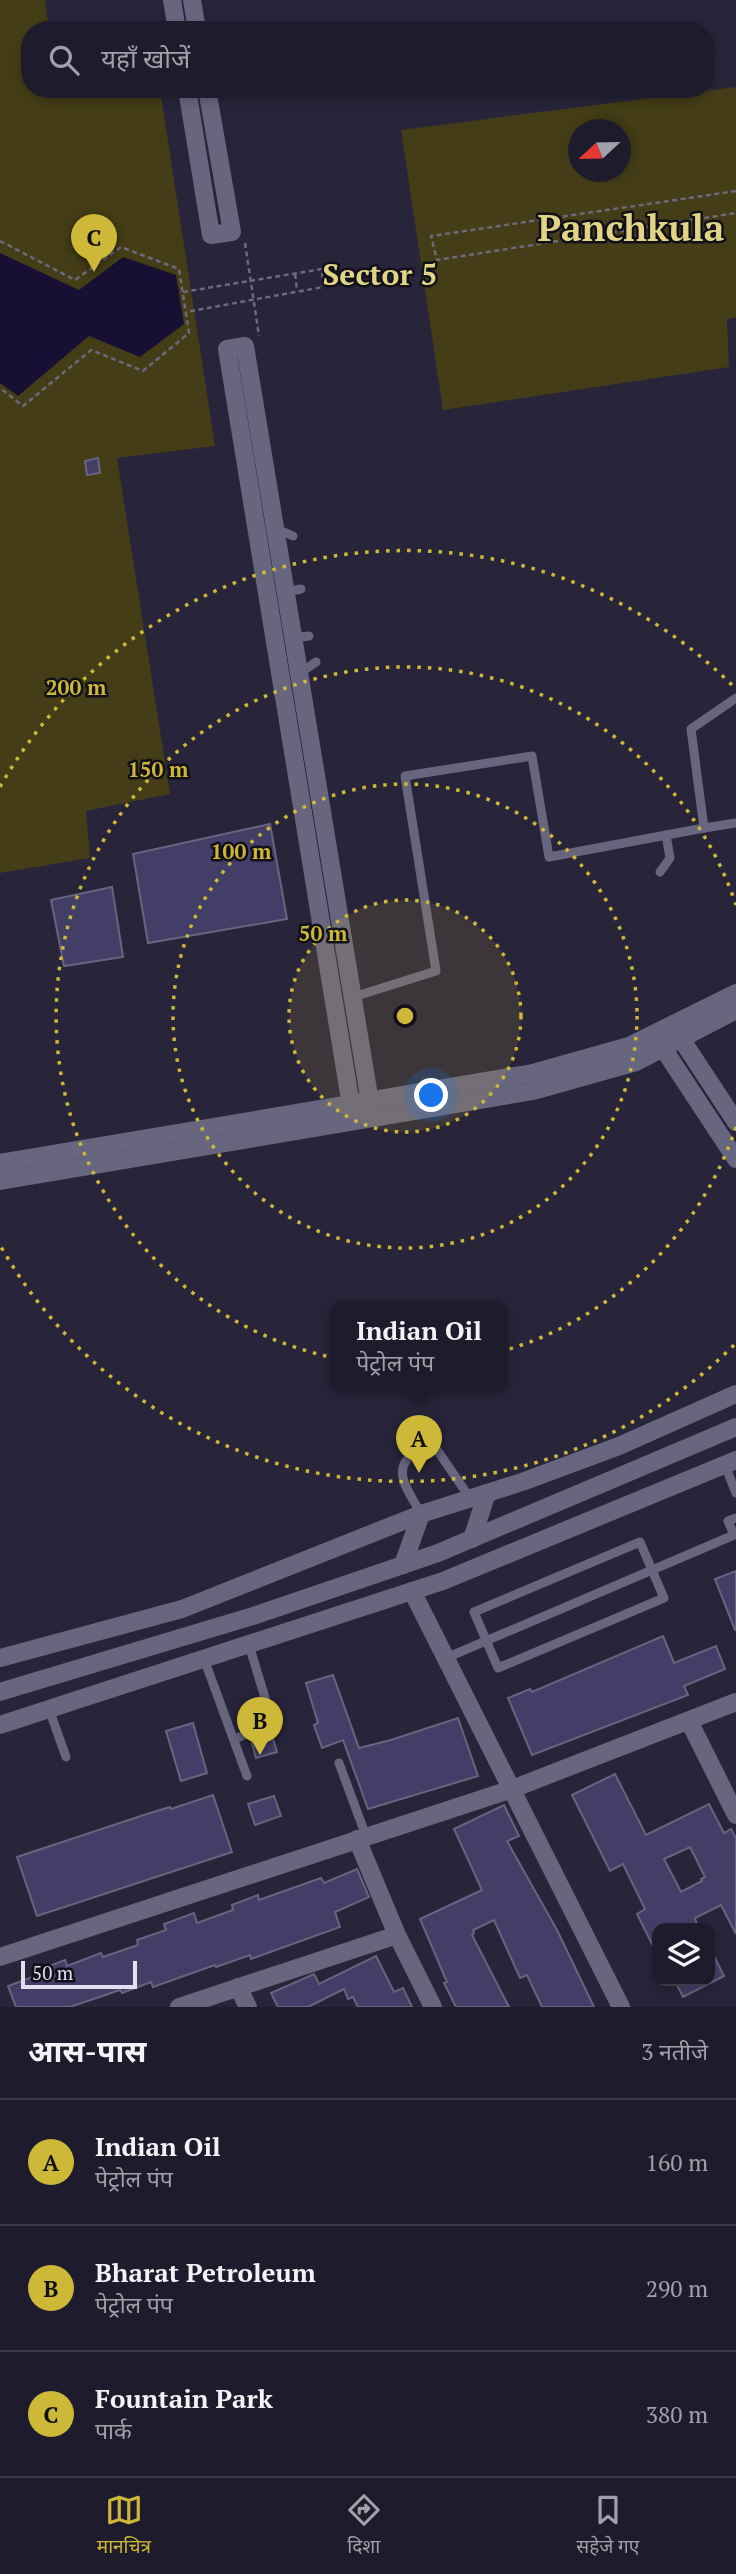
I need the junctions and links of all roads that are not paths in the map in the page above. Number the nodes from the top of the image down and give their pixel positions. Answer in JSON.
{"nodes":[{"id":1,"x":172,"y":0,"type":"edge"},
{"id":2,"x":192,"y":0,"type":"edge"},
{"id":3,"x":176,"y":21,"type":"edge"},
{"id":4,"x":196,"y":21,"type":"edge"},
{"id":5,"x":188,"y":98,"type":"edge"},
{"id":6,"x":209,"y":98,"type":"edge"},
{"id":7,"x":240,"y":369,"type":"dead end"},
{"id":8,"x":247,"y":417,"type":"junction"},
{"id":9,"x":274,"y":528,"type":"junction"},
{"id":10,"x":293,"y":536,"type":"dead end"},
{"id":11,"x":316,"y":662,"type":"dead end"},
{"id":12,"x":299,"y":674,"type":"junction"},
{"id":13,"x":736,"y":698,"type":"edge"},
{"id":14,"x":736,"y":823,"type":"edge"},
{"id":15,"x":704,"y":828,"type":"junction"},
{"id":16,"x":666,"y":835,"type":"junction"},
{"id":17,"x":660,"y":872,"type":"dead end"},
{"id":18,"x":736,"y":993,"type":"edge"},
{"id":19,"x":353,"y":998,"type":"junction"},
{"id":20,"x":334,"y":1000,"type":"junction"},
{"id":21,"x":736,"y":1010,"type":"edge"},
{"id":22,"x":677,"y":1032,"type":"junction"},
{"id":23,"x":658,"y":1041,"type":"junction"},
{"id":24,"x":371,"y":1110,"type":"junction"},
{"id":25,"x":352,"y":1113,"type":"junction"},
{"id":26,"x":736,"y":1122,"type":"edge"},
{"id":27,"x":736,"y":1159,"type":"edge"},
{"id":28,"x":0,"y":1163,"type":"edge"},
{"id":29,"x":0,"y":1181,"type":"edge"},
{"id":30,"x":736,"y":1394,"type":"edge"},
{"id":31,"x":736,"y":1427,"type":"edge"},
{"id":32,"x":731,"y":1463,"type":"edge"},
{"id":33,"x":736,"y":1493,"type":"edge"},
{"id":34,"x":478,"y":1495,"type":"junction"},
{"id":35,"x":421,"y":1514,"type":"junction"},
{"id":36,"x":736,"y":1518,"type":"edge"},
{"id":37,"x":735,"y":1538,"type":"edge"},
{"id":38,"x":472,"y":1539,"type":"junction"},
{"id":39,"x":403,"y":1565,"type":"junction"},
{"id":40,"x":652,"y":1572,"type":"junction"},
{"id":41,"x":412,"y":1591,"type":"junction"},
{"id":42,"x":487,"y":1641,"type":"junction"},
{"id":43,"x":249,"y":1645,"type":"junction"},
{"id":44,"x":0,"y":1657,"type":"edge"},
{"id":45,"x":446,"y":1658,"type":"junction"},
{"id":46,"x":204,"y":1659,"type":"junction"},
{"id":47,"x":0,"y":1692,"type":"edge"},
{"id":48,"x":736,"y":1702,"type":"edge"},
{"id":49,"x":49,"y":1709,"type":"junction"},
{"id":50,"x":689,"y":1721,"type":"junction"},
{"id":51,"x":0,"y":1725,"type":"edge"},
{"id":52,"x":234,"y":1739,"type":"junction"},
{"id":53,"x":66,"y":1757,"type":"dead end"},
{"id":54,"x":339,"y":1763,"type":"dead end"},
{"id":55,"x":247,"y":1776,"type":"dead end"},
{"id":56,"x":512,"y":1790,"type":"junction"},
{"id":57,"x":734,"y":1808,"type":"edge"},
{"id":58,"x":361,"y":1838,"type":"junction"},
{"id":59,"x":397,"y":1935,"type":"junction"},
{"id":60,"x":0,"y":1957,"type":"edge"},
{"id":61,"x":238,"y":1987,"type":"junction"},
{"id":62,"x":179,"y":2007,"type":"edge"},
{"id":63,"x":248,"y":2007,"type":"edge"},
{"id":64,"x":433,"y":2007,"type":"edge"},
{"id":65,"x":621,"y":2007,"type":"edge"}],
"edges":[{"from":1,"to":3,"type":"street"},
{"from":2,"to":4,"type":"street"},
{"from":5,"to":6,"type":"street"},
{"from":7,"to":8,"type":"street"},
{"from":8,"to":9,"type":"street"},
{"from":8,"to":20,"type":"street"},
{"from":9,"to":10,"type":"lane"},
{"from":9,"to":12,"type":"street"},
{"from":11,"to":12,"type":"lane"},
{"from":12,"to":19,"type":"street"},
{"from":13,"to":15,"type":"lane"},
{"from":14,"to":15,"type":"lane"},
{"from":15,"to":16,"type":"lane"},
{"from":16,"to":17,"type":"lane"},
{"from":16,"to":19,"type":"lane"},
{"from":18,"to":22,"type":"street"},
{"from":19,"to":20,"type":"lane"},
{"from":19,"to":24,"type":"street"},
{"from":20,"to":25,"type":"street"},
{"from":21,"to":22,"type":"street"},
{"from":22,"to":23,"type":"street"},
{"from":22,"to":26,"type":"street"},
{"from":23,"to":24,"type":"street"},
{"from":23,"to":27,"type":"street"},
{"from":24,"to":25,"type":"street"},
{"from":25,"to":28,"type":"street"},
{"from":25,"to":29,"type":"street"},
{"from":30,"to":34,"type":"street"},
{"from":31,"to":38,"type":"street"},
{"from":32,"to":33,"type":"lane"},
{"from":32,"to":41,"type":"street"},
{"from":34,"to":35,"type":"street"},
{"from":34,"to":35,"type":"lane"},
{"from":34,"to":38,"type":"street"},
{"from":35,"to":39,"type":"street"},
{"from":35,"to":44,"type":"street"},
{"from":36,"to":37,"type":"lane"},
{"from":37,"to":40,"type":"lane"},
{"from":38,"to":39,"type":"street"},
{"from":39,"to":47,"type":"street"},
{"from":40,"to":42,"type":"lane"},
{"from":40,"to":42,"type":"lane"},
{"from":40,"to":42,"type":"lane"},
{"from":41,"to":43,"type":"street"},
{"from":41,"to":45,"type":"street"},
{"from":42,"to":45,"type":"lane"},
{"from":43,"to":46,"type":"street"},
{"from":43,"to":52,"type":"lane"},
{"from":45,"to":56,"type":"street"},
{"from":46,"to":49,"type":"street"},
{"from":46,"to":52,"type":"lane"},
{"from":48,"to":50,"type":"street"},
{"from":49,"to":51,"type":"street"},
{"from":49,"to":53,"type":"lane"},
{"from":50,"to":56,"type":"street"},
{"from":50,"to":57,"type":"street"},
{"from":52,"to":55,"type":"lane"},
{"from":54,"to":58,"type":"lane"},
{"from":56,"to":58,"type":"street"},
{"from":56,"to":65,"type":"street"},
{"from":58,"to":59,"type":"street"},
{"from":58,"to":60,"type":"street"},
{"from":59,"to":61,"type":"street"},
{"from":59,"to":64,"type":"street"},
{"from":61,"to":62,"type":"street"},
{"from":61,"to":63,"type":"street"}]}
